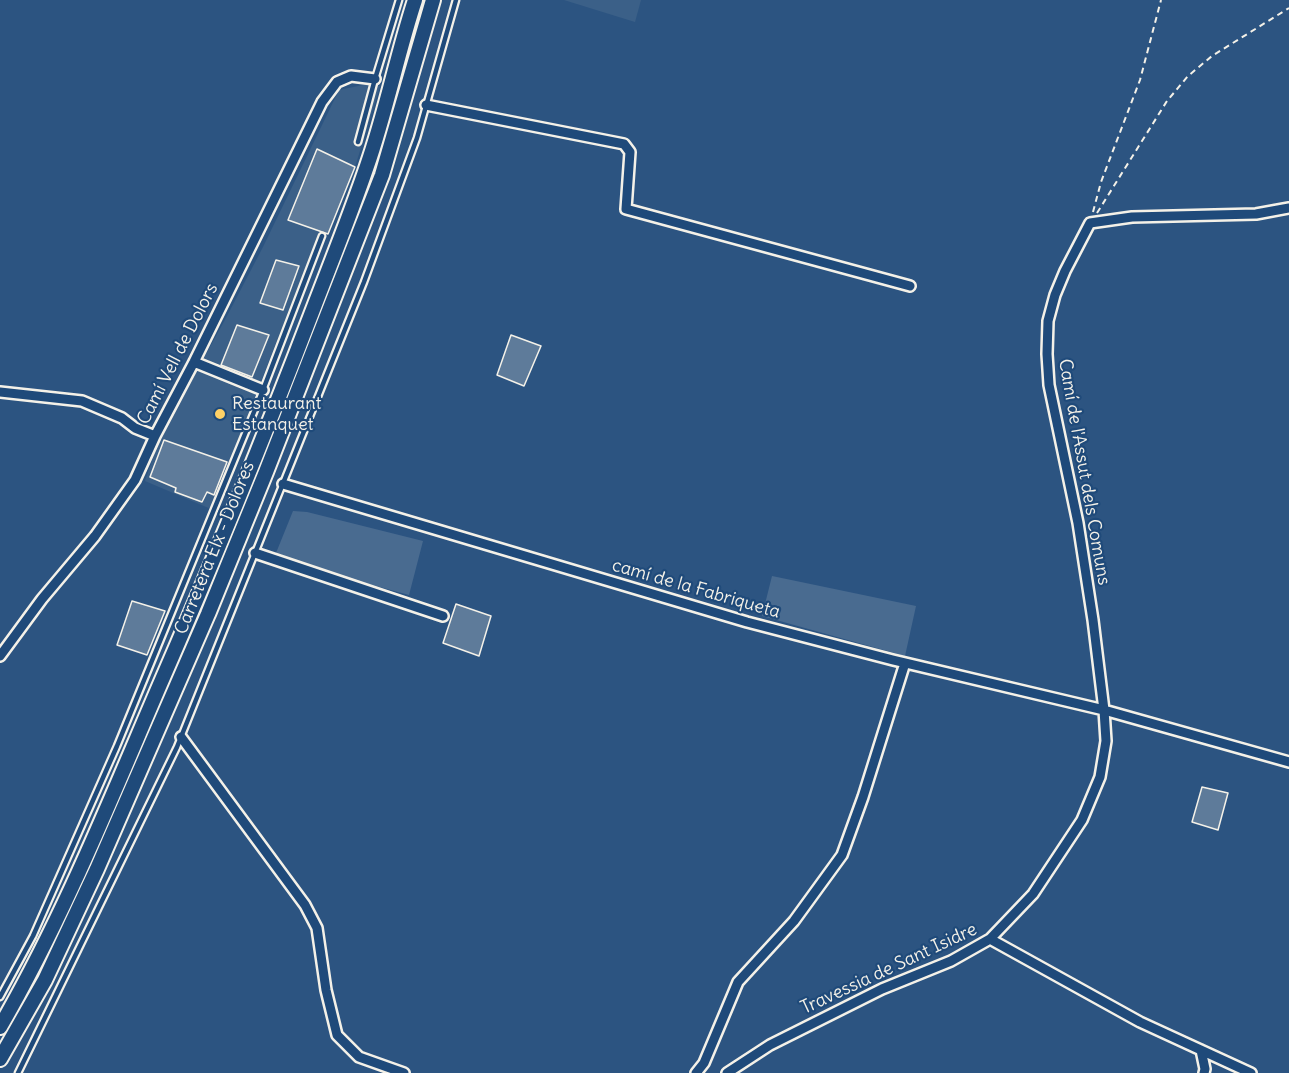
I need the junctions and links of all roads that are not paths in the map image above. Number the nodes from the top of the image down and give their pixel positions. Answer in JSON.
{"nodes":[{"id":1,"x":399,"y":0,"type":"edge"},
{"id":2,"x":415,"y":0,"type":"edge"},
{"id":3,"x":433,"y":0,"type":"edge"},
{"id":4,"x":456,"y":0,"type":"edge"},
{"id":5,"x":375,"y":80,"type":"junction"},
{"id":6,"x":426,"y":105,"type":"junction"},
{"id":7,"x":358,"y":142,"type":"dead end"},
{"id":8,"x":1289,"y":208,"type":"edge"},
{"id":9,"x":322,"y":236,"type":"dead end"},
{"id":10,"x":910,"y":286,"type":"dead end"},
{"id":11,"x":194,"y":362,"type":"junction"},
{"id":12,"x":263,"y":390,"type":"junction"},
{"id":13,"x":0,"y":392,"type":"edge"},
{"id":14,"x":154,"y":436,"type":"junction"},
{"id":15,"x":283,"y":484,"type":"junction"},
{"id":16,"x":255,"y":553,"type":"junction"},
{"id":17,"x":443,"y":616,"type":"dead end"},
{"id":18,"x":0,"y":656,"type":"edge"},
{"id":19,"x":906,"y":663,"type":"junction"},
{"id":20,"x":1104,"y":710,"type":"junction"},
{"id":21,"x":181,"y":737,"type":"junction"},
{"id":22,"x":1289,"y":762,"type":"edge"},
{"id":23,"x":990,"y":939,"type":"junction"},
{"id":24,"x":0,"y":997,"type":"edge"},
{"id":25,"x":0,"y":1027,"type":"edge"},
{"id":26,"x":1200,"y":1050,"type":"junction"},
{"id":27,"x":0,"y":1059,"type":"edge"},
{"id":28,"x":18,"y":1073,"type":"edge"},
{"id":29,"x":404,"y":1073,"type":"edge"},
{"id":30,"x":696,"y":1073,"type":"edge"},
{"id":31,"x":727,"y":1073,"type":"edge"},
{"id":32,"x":1204,"y":1073,"type":"edge"},
{"id":33,"x":1251,"y":1073,"type":"edge"}],
"edges":[{"from":1,"to":5,"type":"lane"},
{"from":2,"to":25,"type":"main road","name":"Carretera Elx - Dolores"},
{"from":3,"to":27,"type":"main road","name":"Carretera Elx - Dolores"},
{"from":4,"to":6,"type":"lane"},
{"from":5,"to":7,"type":"lane"},
{"from":5,"to":11,"type":"street","name":"Camí Vell de Dolors"},
{"from":6,"to":10,"type":"street"},
{"from":6,"to":15,"type":"lane"},
{"from":8,"to":20,"type":"street","name":"Camí de l'Assut dels Comuns"},
{"from":9,"to":12,"type":"lane"},
{"from":11,"to":12,"type":"street"},
{"from":11,"to":14,"type":"street","name":"Camí Vell de Dolors"},
{"from":12,"to":24,"type":"lane"},
{"from":13,"to":14,"type":"street"},
{"from":14,"to":18,"type":"street","name":"Camí Vell de Dolors"},
{"from":15,"to":16,"type":"lane"},
{"from":15,"to":19,"type":"street","name":"camí de la Fabriqueta"},
{"from":16,"to":17,"type":"street"},
{"from":16,"to":21,"type":"lane"},
{"from":19,"to":20,"type":"street","name":"camí de la Fabriqueta"},
{"from":19,"to":30,"type":"street"},
{"from":20,"to":22,"type":"street","name":"camí de la Fabriqueta"},
{"from":20,"to":23,"type":"street","name":"Travessia de Sant Isidre"},
{"from":21,"to":28,"type":"lane"},
{"from":21,"to":29,"type":"street"},
{"from":23,"to":26,"type":"street"},
{"from":23,"to":31,"type":"street","name":"Travessia de Sant Isidre"},
{"from":26,"to":32,"type":"street"},
{"from":26,"to":33,"type":"street"}]}
